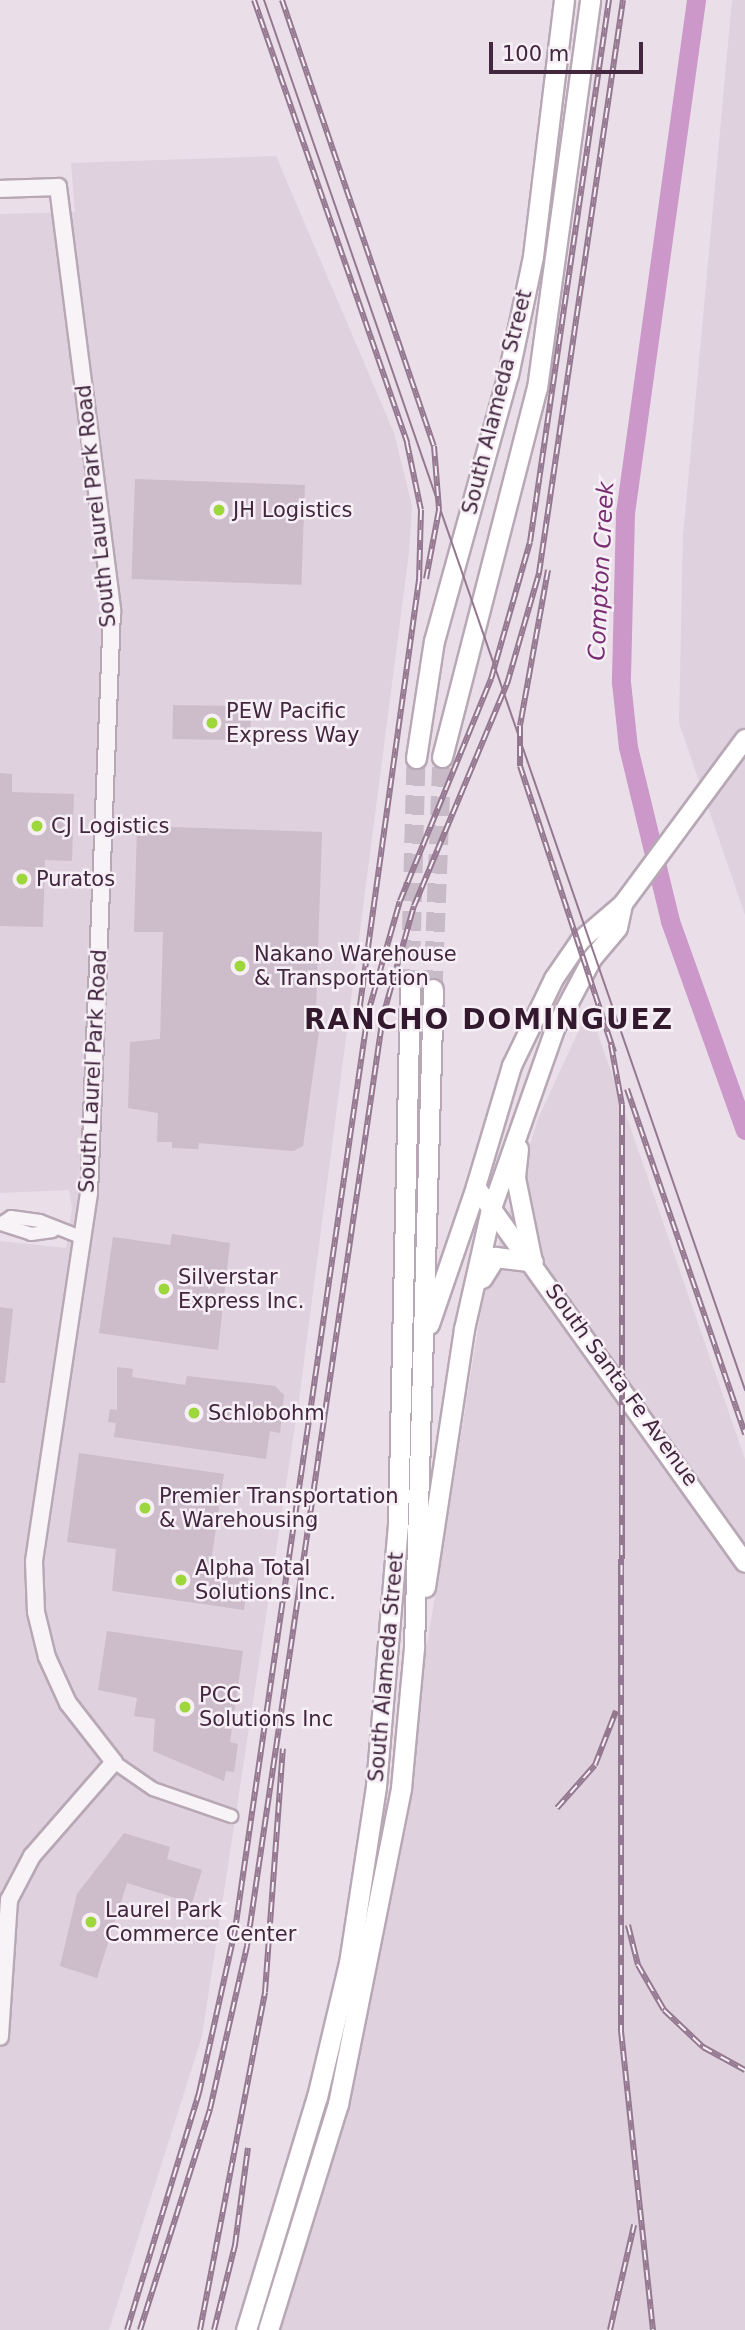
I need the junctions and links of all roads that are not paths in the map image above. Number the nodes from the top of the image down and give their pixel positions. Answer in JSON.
{"nodes":[{"id":1,"x":564,"y":0,"type":"edge"},
{"id":2,"x":590,"y":0,"type":"edge"},
{"id":3,"x":0,"y":189,"type":"edge"},
{"id":4,"x":745,"y":739,"type":"edge"},
{"id":5,"x":442,"y":757,"type":"tunnel mouth"},
{"id":6,"x":416,"y":758,"type":"tunnel mouth"},
{"id":7,"x":623,"y":904,"type":"junction"},
{"id":8,"x":410,"y":988,"type":"tunnel mouth"},
{"id":9,"x":433,"y":989,"type":"tunnel mouth"},
{"id":10,"x":531,"y":1020,"type":"junction"},
{"id":11,"x":555,"y":1029,"type":"junction"},
{"id":12,"x":522,"y":1109,"type":"junction"},
{"id":13,"x":477,"y":1187,"type":"junction"},
{"id":14,"x":490,"y":1214,"type":"junction"},
{"id":15,"x":0,"y":1224,"type":"edge"},
{"id":16,"x":83,"y":1238,"type":"junction"},
{"id":17,"x":533,"y":1262,"type":"junction"},
{"id":18,"x":464,"y":1329,"type":"junction"},
{"id":19,"x":425,"y":1334,"type":"junction"},
{"id":20,"x":401,"y":1373,"type":"junction"},
{"id":21,"x":745,"y":1563,"type":"edge"},
{"id":22,"x":414,"y":1647,"type":"junction"},
{"id":23,"x":114,"y":1762,"type":"junction"},
{"id":24,"x":231,"y":1816,"type":"dead end"},
{"id":25,"x":0,"y":2037,"type":"edge"},
{"id":26,"x":246,"y":2330,"type":"edge"},
{"id":27,"x":268,"y":2330,"type":"edge"}],
"edges":[{"from":1,"to":6,"type":"main road","name":"South Alameda Street"},
{"from":2,"to":5,"type":"main road","name":"South Alameda Street"},
{"from":3,"to":16,"type":"street","name":"South Laurel Park Road"},
{"from":4,"to":7,"type":"main road"},
{"from":7,"to":10,"type":"main road"},
{"from":7,"to":11,"type":"main road"},
{"from":8,"to":20,"type":"main road","name":"South Alameda Street"},
{"from":9,"to":19,"type":"main road","name":"South Alameda Street"},
{"from":10,"to":11,"type":"main road"},
{"from":10,"to":13,"type":"main road"},
{"from":11,"to":12,"type":"main road"},
{"from":12,"to":14,"type":"main road"},
{"from":12,"to":17,"type":"main road"},
{"from":13,"to":14,"type":"main road","name":"South Santa Fe Avenue"},
{"from":13,"to":19,"type":"main road"},
{"from":14,"to":17,"type":"main road","name":"South Santa Fe Avenue"},
{"from":14,"to":18,"type":"main road"},
{"from":15,"to":16,"type":"street"},
{"from":16,"to":23,"type":"street","name":"South Laurel Park Road"},
{"from":17,"to":18,"type":"main road"},
{"from":17,"to":21,"type":"main road","name":"South Santa Fe Avenue"},
{"from":18,"to":22,"type":"main road"},
{"from":19,"to":20,"type":"main road"},
{"from":19,"to":22,"type":"main road","name":"South Alameda Street"},
{"from":20,"to":26,"type":"main road","name":"South Alameda Street"},
{"from":22,"to":27,"type":"main road","name":"South Alameda Street"},
{"from":23,"to":24,"type":"street","name":"South Laurel Park Road"},
{"from":23,"to":25,"type":"street"}]}
